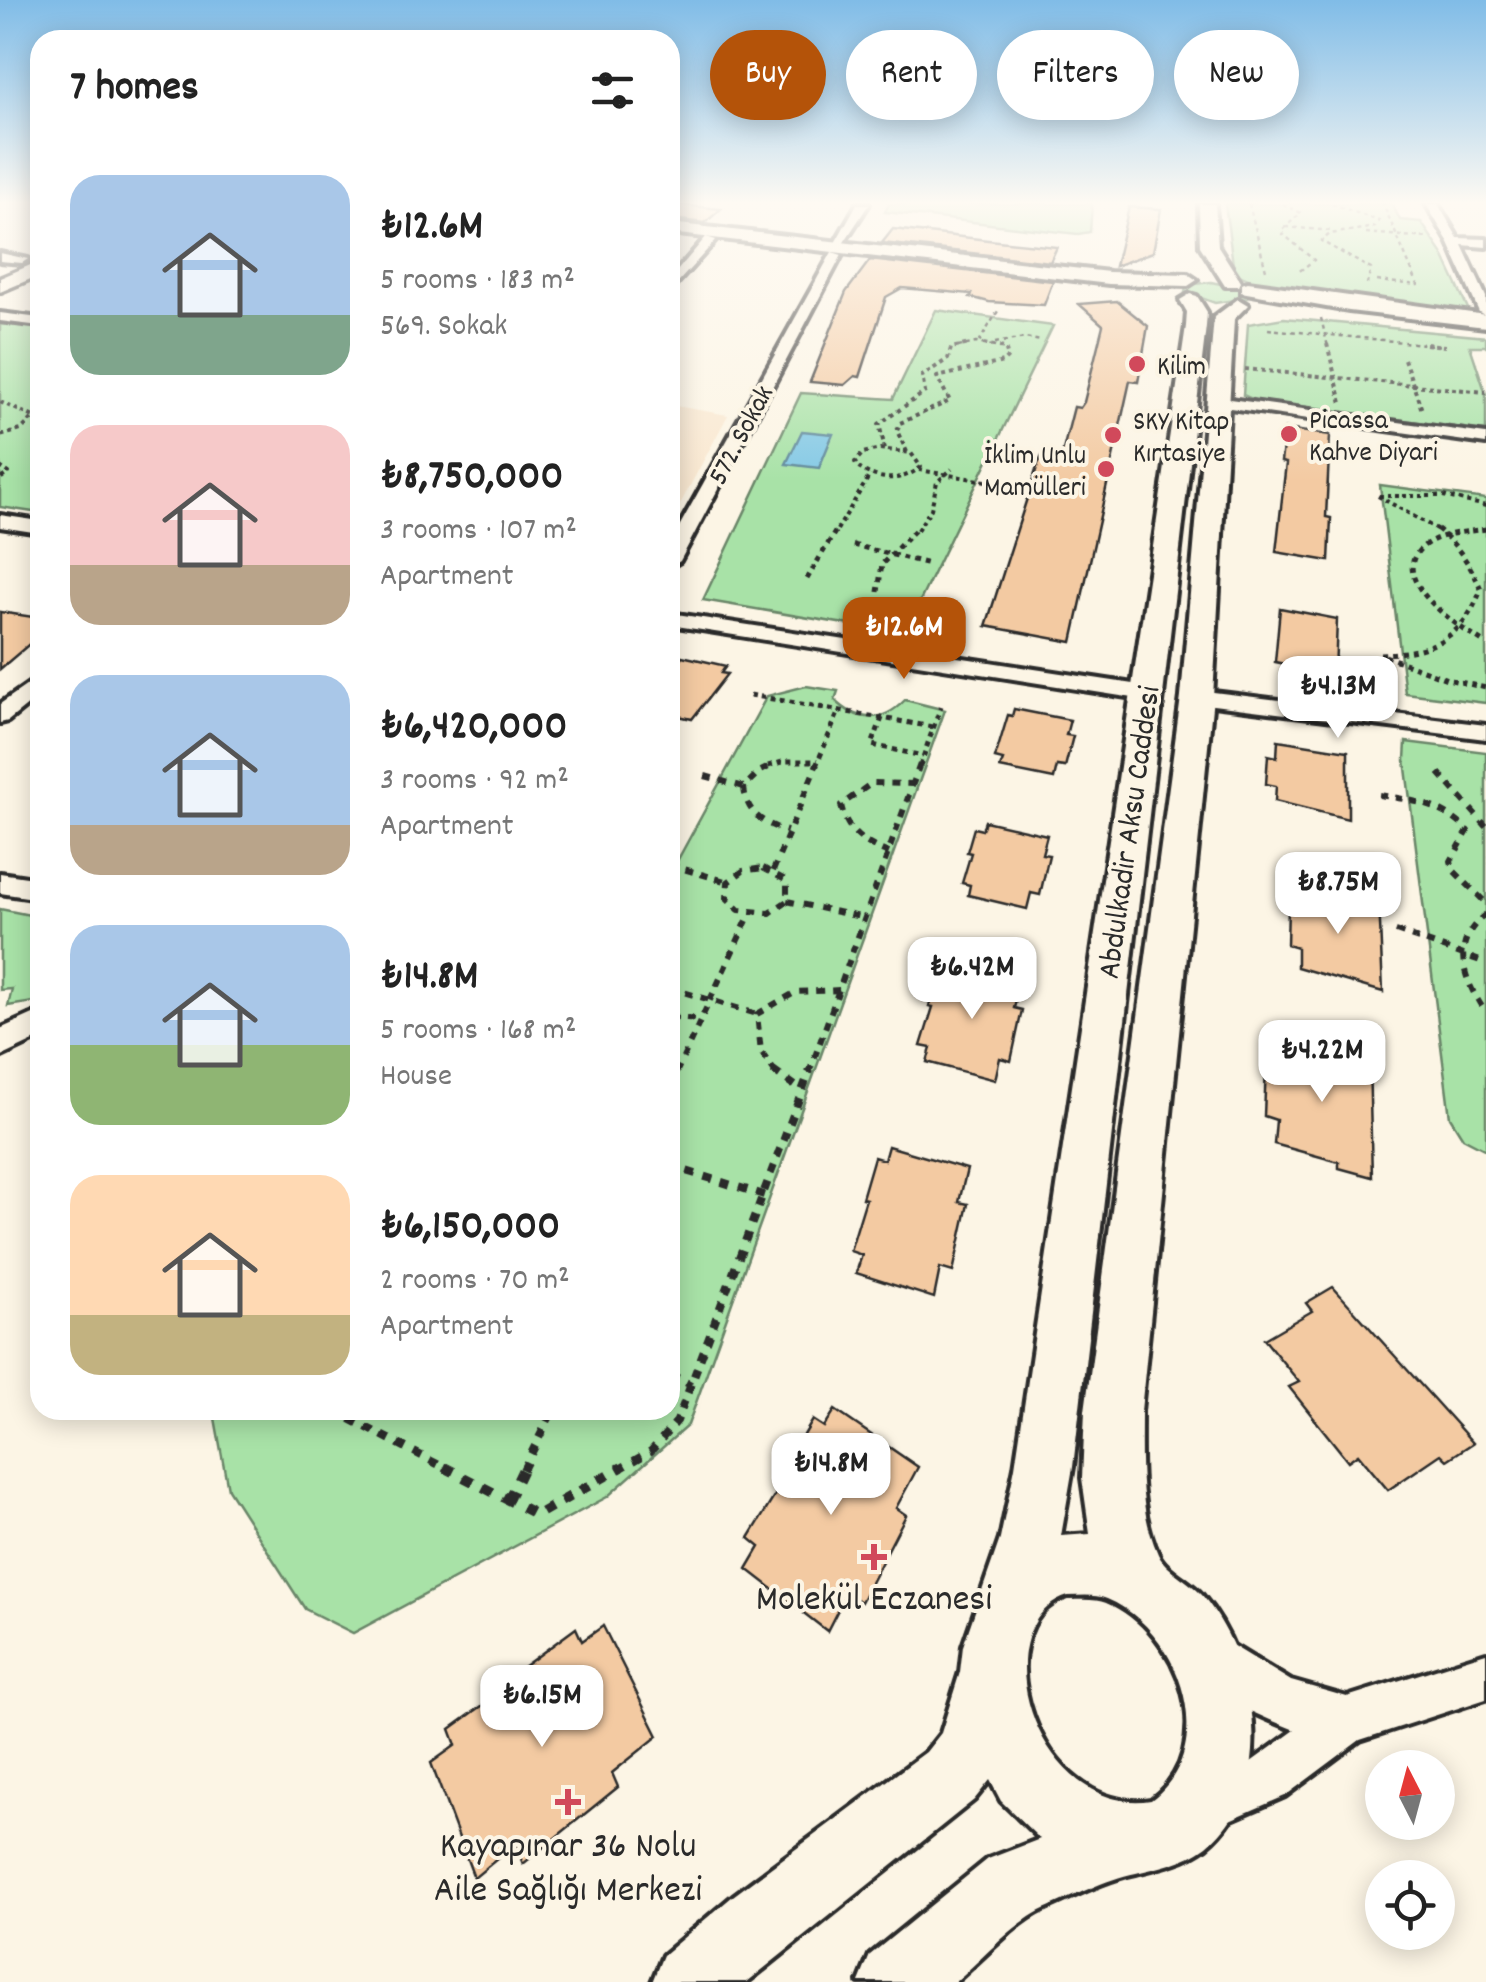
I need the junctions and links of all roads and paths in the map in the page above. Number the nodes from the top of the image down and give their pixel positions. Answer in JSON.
{"nodes":[{"id":1,"x":812,"y":296,"type":"edge"},
{"id":2,"x":1191,"y":296,"type":"edge"},
{"id":3,"x":1222,"y":296,"type":"edge"},
{"id":4,"x":1243,"y":296,"type":"edge"},
{"id":5,"x":1256,"y":296,"type":"edge"},
{"id":6,"x":1395,"y":296,"type":"edge"},
{"id":7,"x":1247,"y":302,"type":"junction"},
{"id":8,"x":1318,"y":310,"type":"junction"},
{"id":9,"x":998,"y":311,"type":"dead end"},
{"id":10,"x":1407,"y":312,"type":"junction"},
{"id":11,"x":0,"y":317,"type":"edge"},
{"id":12,"x":30,"y":321,"type":"edge"},
{"id":13,"x":1486,"y":324,"type":"edge"},
{"id":14,"x":1327,"y":334,"type":"junction"},
{"id":15,"x":1041,"y":340,"type":"dead end"},
{"id":16,"x":979,"y":343,"type":"junction"},
{"id":17,"x":989,"y":344,"type":"junction"},
{"id":18,"x":1446,"y":346,"type":"dead end"},
{"id":19,"x":1404,"y":359,"type":"dead end"},
{"id":20,"x":1337,"y":377,"type":"junction"},
{"id":21,"x":1216,"y":384,"type":"junction"},
{"id":22,"x":1412,"y":384,"type":"junction"},
{"id":23,"x":1486,"y":392,"type":"edge"},
{"id":24,"x":0,"y":402,"type":"edge"},
{"id":25,"x":30,"y":415,"type":"edge"},
{"id":26,"x":1345,"y":418,"type":"junction"},
{"id":27,"x":1425,"y":420,"type":"dead end"},
{"id":28,"x":30,"y":421,"type":"edge"},
{"id":29,"x":0,"y":436,"type":"edge"},
{"id":30,"x":1486,"y":439,"type":"edge"},
{"id":31,"x":885,"y":448,"type":"junction"},
{"id":32,"x":907,"y":452,"type":"junction"},
{"id":33,"x":0,"y":468,"type":"edge"},
{"id":34,"x":919,"y":470,"type":"junction"},
{"id":35,"x":949,"y":472,"type":"junction"},
{"id":36,"x":870,"y":475,"type":"junction"},
{"id":37,"x":0,"y":479,"type":"edge"},
{"id":38,"x":1004,"y":484,"type":"dead end"},
{"id":39,"x":1486,"y":506,"type":"edge"},
{"id":40,"x":0,"y":520,"type":"edge"},
{"id":41,"x":30,"y":524,"type":"edge"},
{"id":42,"x":1486,"y":529,"type":"edge"},
{"id":43,"x":1447,"y":535,"type":"junction"},
{"id":44,"x":680,"y":542,"type":"edge"},
{"id":45,"x":853,"y":545,"type":"dead end"},
{"id":46,"x":890,"y":554,"type":"junction"},
{"id":47,"x":930,"y":564,"type":"dead end"},
{"id":48,"x":807,"y":579,"type":"dead end"},
{"id":49,"x":878,"y":592,"type":"dead end"},
{"id":50,"x":1478,"y":601,"type":"junction"},
{"id":51,"x":1486,"y":609,"type":"edge"},
{"id":52,"x":680,"y":620,"type":"edge"},
{"id":53,"x":1461,"y":630,"type":"junction"},
{"id":54,"x":1486,"y":644,"type":"edge"},
{"id":55,"x":1486,"y":688,"type":"edge"},
{"id":56,"x":30,"y":691,"type":"edge"},
{"id":57,"x":1146,"y":693,"type":"junction"},
{"id":58,"x":750,"y":695,"type":"dead end"},
{"id":59,"x":1197,"y":697,"type":"junction"},
{"id":60,"x":940,"y":706,"type":"dead end"},
{"id":61,"x":839,"y":711,"type":"junction"},
{"id":62,"x":0,"y":716,"type":"edge"},
{"id":63,"x":882,"y":718,"type":"junction"},
{"id":64,"x":933,"y":727,"type":"junction"},
{"id":65,"x":1486,"y":732,"type":"edge"},
{"id":66,"x":923,"y":756,"type":"junction"},
{"id":67,"x":818,"y":762,"type":"junction"},
{"id":68,"x":1439,"y":773,"type":"dead end"},
{"id":69,"x":705,"y":776,"type":"dead end"},
{"id":70,"x":913,"y":784,"type":"junction"},
{"id":71,"x":744,"y":786,"type":"junction"},
{"id":72,"x":1379,"y":795,"type":"dead end"},
{"id":73,"x":1486,"y":826,"type":"edge"},
{"id":74,"x":788,"y":831,"type":"junction"},
{"id":75,"x":888,"y":853,"type":"junction"},
{"id":76,"x":680,"y":868,"type":"edge"},
{"id":77,"x":773,"y":871,"type":"junction"},
{"id":78,"x":728,"y":882,"type":"junction"},
{"id":79,"x":0,"y":883,"type":"edge"},
{"id":80,"x":30,"y":888,"type":"edge"},
{"id":81,"x":787,"y":901,"type":"junction"},
{"id":82,"x":1486,"y":903,"type":"edge"},
{"id":83,"x":750,"y":914,"type":"junction"},
{"id":84,"x":1486,"y":914,"type":"edge"},
{"id":85,"x":865,"y":918,"type":"junction"},
{"id":86,"x":1396,"y":931,"type":"dead end"},
{"id":87,"x":1461,"y":955,"type":"junction"},
{"id":88,"x":1486,"y":963,"type":"edge"},
{"id":89,"x":840,"y":990,"type":"junction"},
{"id":90,"x":680,"y":991,"type":"edge"},
{"id":91,"x":709,"y":1000,"type":"junction"},
{"id":92,"x":1486,"y":1012,"type":"edge"},
{"id":93,"x":757,"y":1014,"type":"junction"},
{"id":94,"x":680,"y":1018,"type":"edge"},
{"id":95,"x":700,"y":1019,"type":"junction"},
{"id":96,"x":30,"y":1028,"type":"edge"},
{"id":97,"x":0,"y":1044,"type":"edge"},
{"id":98,"x":680,"y":1063,"type":"edge"},
{"id":99,"x":802,"y":1092,"type":"junction"},
{"id":100,"x":680,"y":1169,"type":"edge"},
{"id":101,"x":764,"y":1195,"type":"junction"},
{"id":102,"x":680,"y":1379,"type":"edge"},
{"id":103,"x":691,"y":1385,"type":"junction"},
{"id":104,"x":680,"y":1413,"type":"edge"},
{"id":105,"x":352,"y":1420,"type":"edge"},
{"id":106,"x":548,"y":1420,"type":"edge"},
{"id":107,"x":677,"y":1420,"type":"edge"},
{"id":108,"x":508,"y":1500,"type":"junction"},
{"id":109,"x":1138,"y":1581,"type":"junction"},
{"id":110,"x":1011,"y":1600,"type":"junction"},
{"id":111,"x":1198,"y":1642,"type":"junction"},
{"id":112,"x":991,"y":1676,"type":"junction"},
{"id":113,"x":1486,"y":1676,"type":"edge"},
{"id":114,"x":1348,"y":1721,"type":"junction"},
{"id":115,"x":1197,"y":1809,"type":"junction"},
{"id":116,"x":1130,"y":1840,"type":"junction"},
{"id":117,"x":690,"y":1982,"type":"edge"},
{"id":118,"x":897,"y":1982,"type":"edge"}],
"edges":[{"from":1,"to":44,"type":"street","name":"572. Sokak"},
{"from":2,"to":57,"type":"main road","name":"Abdulkadir Aksu Caddesi"},
{"from":3,"to":7,"type":"main road"},
{"from":4,"to":7,"type":"main road"},
{"from":5,"to":7,"type":"path"},
{"from":6,"to":10,"type":"path"},
{"from":7,"to":8,"type":"main road"},
{"from":7,"to":10,"type":"main road"},
{"from":7,"to":14,"type":"path"},
{"from":7,"to":21,"type":"main road","name":"Abdulkadir Aksu Caddesi"},
{"from":8,"to":13,"type":"main road"},
{"from":8,"to":14,"type":"path"},
{"from":9,"to":16,"type":"path"},
{"from":10,"to":13,"type":"main road"},
{"from":11,"to":12,"type":"street"},
{"from":14,"to":18,"type":"path"},
{"from":14,"to":20,"type":"path"},
{"from":15,"to":17,"type":"path"},
{"from":16,"to":17,"type":"path"},
{"from":16,"to":31,"type":"path"},
{"from":17,"to":32,"type":"path"},
{"from":19,"to":22,"type":"path"},
{"from":20,"to":21,"type":"path"},
{"from":20,"to":22,"type":"path"},
{"from":20,"to":26,"type":"path"},
{"from":21,"to":26,"type":"street"},
{"from":21,"to":59,"type":"main road","name":"Abdulkadir Aksu Caddesi"},
{"from":22,"to":23,"type":"path"},
{"from":22,"to":27,"type":"path"},
{"from":24,"to":25,"type":"path"},
{"from":26,"to":30,"type":"street"},
{"from":28,"to":29,"type":"path"},
{"from":31,"to":32,"type":"path"},
{"from":31,"to":36,"type":"path"},
{"from":32,"to":34,"type":"path"},
{"from":33,"to":37,"type":"path"},
{"from":34,"to":35,"type":"path"},
{"from":34,"to":36,"type":"path"},
{"from":35,"to":38,"type":"path"},
{"from":35,"to":46,"type":"path"},
{"from":36,"to":48,"type":"path"},
{"from":39,"to":43,"type":"path"},
{"from":40,"to":41,"type":"street"},
{"from":42,"to":43,"type":"path"},
{"from":43,"to":50,"type":"path"},
{"from":43,"to":53,"type":"path"},
{"from":45,"to":46,"type":"path"},
{"from":46,"to":47,"type":"path"},
{"from":46,"to":49,"type":"path"},
{"from":50,"to":51,"type":"path"},
{"from":50,"to":53,"type":"path"},
{"from":52,"to":57,"type":"street"},
{"from":53,"to":54,"type":"path"},
{"from":53,"to":55,"type":"path"},
{"from":56,"to":62,"type":"street"},
{"from":57,"to":110,"type":"main road","name":"Abdulkadir Aksu Caddesi"},
{"from":58,"to":61,"type":"path"},
{"from":59,"to":65,"type":"street"},
{"from":59,"to":109,"type":"main road","name":"Abdulkadir Aksu Caddesi"},
{"from":60,"to":64,"type":"path"},
{"from":61,"to":63,"type":"path"},
{"from":61,"to":67,"type":"path"},
{"from":63,"to":64,"type":"path"},
{"from":63,"to":66,"type":"path"},
{"from":64,"to":66,"type":"path"},
{"from":66,"to":70,"type":"path"},
{"from":67,"to":71,"type":"path"},
{"from":67,"to":74,"type":"path"},
{"from":68,"to":73,"type":"path"},
{"from":69,"to":71,"type":"path"},
{"from":70,"to":75,"type":"path"},
{"from":70,"to":75,"type":"path"},
{"from":71,"to":74,"type":"path"},
{"from":72,"to":82,"type":"path"},
{"from":74,"to":77,"type":"path"},
{"from":75,"to":85,"type":"path"},
{"from":76,"to":78,"type":"path"},
{"from":77,"to":78,"type":"path"},
{"from":77,"to":81,"type":"path"},
{"from":78,"to":83,"type":"path"},
{"from":79,"to":80,"type":"street"},
{"from":81,"to":83,"type":"path"},
{"from":81,"to":85,"type":"path"},
{"from":83,"to":91,"type":"path"},
{"from":84,"to":87,"type":"path"},
{"from":85,"to":89,"type":"path"},
{"from":86,"to":87,"type":"path"},
{"from":87,"to":88,"type":"path"},
{"from":87,"to":92,"type":"path"},
{"from":89,"to":93,"type":"path"},
{"from":89,"to":99,"type":"path"},
{"from":90,"to":91,"type":"path"},
{"from":91,"to":93,"type":"path"},
{"from":91,"to":95,"type":"path"},
{"from":93,"to":99,"type":"path"},
{"from":94,"to":95,"type":"path"},
{"from":95,"to":98,"type":"path"},
{"from":96,"to":97,"type":"street"},
{"from":99,"to":101,"type":"path"},
{"from":100,"to":101,"type":"path"},
{"from":101,"to":103,"type":"path"},
{"from":102,"to":103,"type":"path"},
{"from":103,"to":104,"type":"path"},
{"from":105,"to":108,"type":"path"},
{"from":106,"to":108,"type":"path"},
{"from":107,"to":108,"type":"path"},
{"from":109,"to":110,"type":"main road"},
{"from":109,"to":111,"type":"main road"},
{"from":110,"to":112,"type":"main road"},
{"from":111,"to":114,"type":"street"},
{"from":111,"to":115,"type":"main road"},
{"from":112,"to":116,"type":"main road"},
{"from":112,"to":117,"type":"main road"},
{"from":113,"to":114,"type":"street"},
{"from":114,"to":115,"type":"street"},
{"from":115,"to":116,"type":"main road"},
{"from":116,"to":118,"type":"main road"}]}
